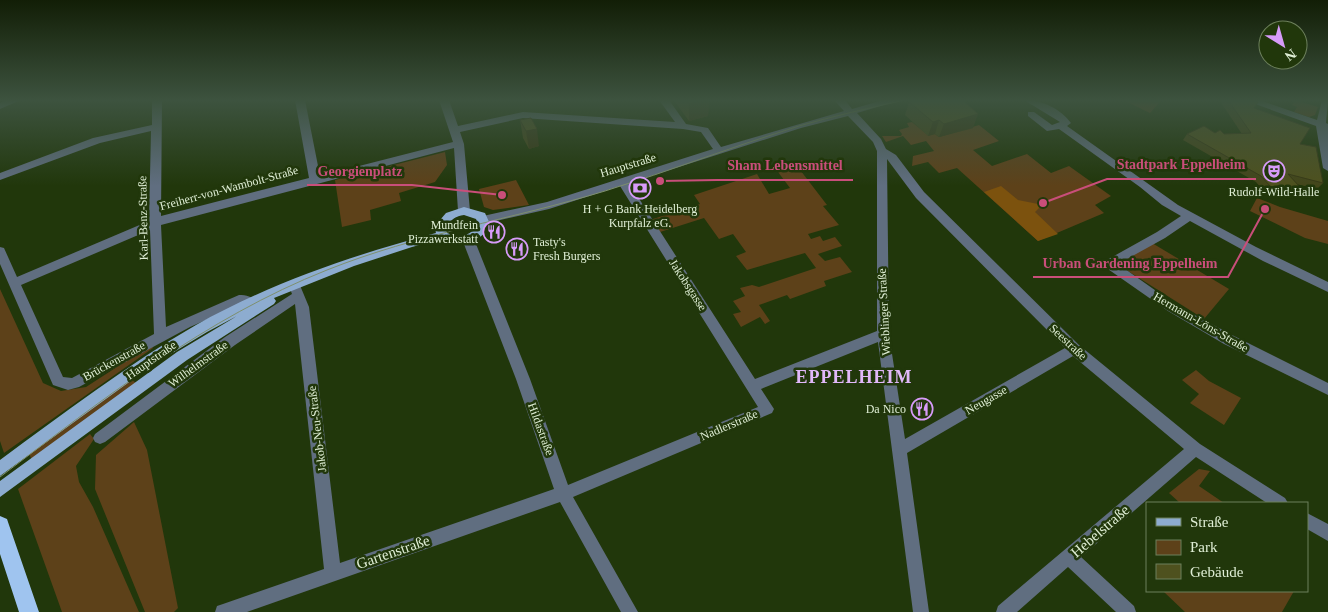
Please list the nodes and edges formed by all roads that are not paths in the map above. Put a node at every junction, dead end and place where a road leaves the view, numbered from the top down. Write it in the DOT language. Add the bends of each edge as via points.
graph roads {
  1 [pos="150,129"];
  2 [pos="157,129"];
  3 [pos="305,129"];
  4 [pos="462,129"];
  5 [pos="698,129"];
  6 [pos="793,129"];
  7 [pos="866,129"];
  8 [pos="1064,129"];
  9 [pos="1324,129"];
  10 [pos="455,130"];
  11 [pos="459,144"];
  12 [pos="719,151"];
  13 [pos="882,151"];
  14 [pos="1328,168"];
  15 [pos="0,177"];
  16 [pos="315,180"];
  17 [pos="623,183"];
  18 [pos="464,210"];
  19 [pos="1189,216"];
  20 [pos="483,220"];
  21 [pos="155,222"];
  22 [pos="442,235"];
  23 [pos="468,239"];
  24 [pos="0,251"];
  25 [pos="14,283"];
  26 [pos="1328,287"];
  27 [pos="297,290"];
  28 [pos="250,303"];
  29 [pos="883,334"];
  30 [pos="160,335"];
  31 [pos="1074,349"];
  32 [pos="753,386"];
  33 [pos="1328,389"];
  34 [pos="100,438"];
  35 [pos="1195,449"];
  36 [pos="898,450"];
  37 [pos="0,469"];
  38 [pos="0,490"];
  39 [pos="564,493"];
  40 [pos="1278,502"];
  41 [pos="1308,521"];
  42 [pos="0,525"];
  43 [pos="1328,533"];
  44 [pos="1069,557"];
  45 [pos="333,573"];
  46 [pos="29,612"];
  47 [pos="223,612"];
  48 [pos="630,612"];
  49 [pos="921,612"];
  50 [pos="1004,612"];
  51 [pos="1128,612"];
  1 -- 15 [label="street" via="97,140"];
  2 -- 21 [label="street, Karl-Benz-Straße"];
  3 -- 16 [label="street"];
  4 -- 10 [label="street"];
  5 -- 12 [label="street" via="704,130"];
  6 -- 12 [label="street, Hauptstraße"];
  7 -- 13 [label="street"];
  8 -- 19 [label="street"];
  9 -- 14 [label="street"];
  10 -- 11 [label="street"];
  11 -- 16 [label="street, Freiherr-von-Wambolt-Straße"];
  11 -- 18 [label="street"];
  12 -- 17 [label="street, Hauptstraße"];
  13 -- 29 [label="street, Wieblinger Straße"];
  13 -- 31 [label="street, Seestraße" via="892,157 933,208"];
  16 -- 21 [label="street, Freiherr-von-Wambolt-Straße"];
  17 -- 20 [label="street, Hauptstraße"];
  17 -- 32 [label="street, Jakobsgasse"];
  18 -- 20 [label="main road" via="476,213"];
  18 -- 22 [label="main road" via="444,219 440,227"];
  19 -- 26 [label="street" via="1266,259"];
  19 -- 33 [label="street, Hermann-Löns-Straße" via="1108,264 1180,313"];
  20 -- 23 [label="main road" via="481,231"];
  21 -- 25 [label="street, Freiherr-von-Wambolt-Straße"];
  21 -- 30 [label="street, Karl-Benz-Straße"];
  22 -- 23 [label="main road" via="449,240"];
  22 -- 27 [label="main road, Hauptstraße" via="356,260"];
  23 -- 39 [label="street, Hildastraße"];
  24 -- 25 [label="street"];
  25 -- 30 [label="street, Brückenstraße" via="58,381 74,383"];
  27 -- 28 [label="main road, Hauptstraße"];
  27 -- 34 [label="street, Wilhelmstraße"];
  27 -- 38 [label="main road, Hauptstraße" via="182,356"];
  27 -- 45 [label="street, Jakob-Neu-Straße" via="303,307"];
  28 -- 30 [label="street, Brückenstraße" via="239,300 227,304"];
  28 -- 37 [label="main road, Hauptstraße" via="148,362"];
  29 -- 32 [label="street"];
  29 -- 36 [label="street, Wieblinger Straße"];
  31 -- 35 [label="street, Seestraße"];
  31 -- 36 [label="street, Neugasse"];
  32 -- 39 [label="street, Nadlerstraße" via="767,409"];
  35 -- 40 [label="street, Seestraße"];
  35 -- 44 [label="street, Hebelstraße"];
  36 -- 49 [label="street, Wieblinger Straße"];
  39 -- 45 [label="street, Gartenstraße"];
  39 -- 48 [label="street, Hildastraße"];
  41 -- 43 [label="street"];
  42 -- 46 [label="highway"];
  44 -- 50 [label="street, Hebelstraße"];
  44 -- 51 [label="street"];
  45 -- 47 [label="street, Gartenstraße"];
}
